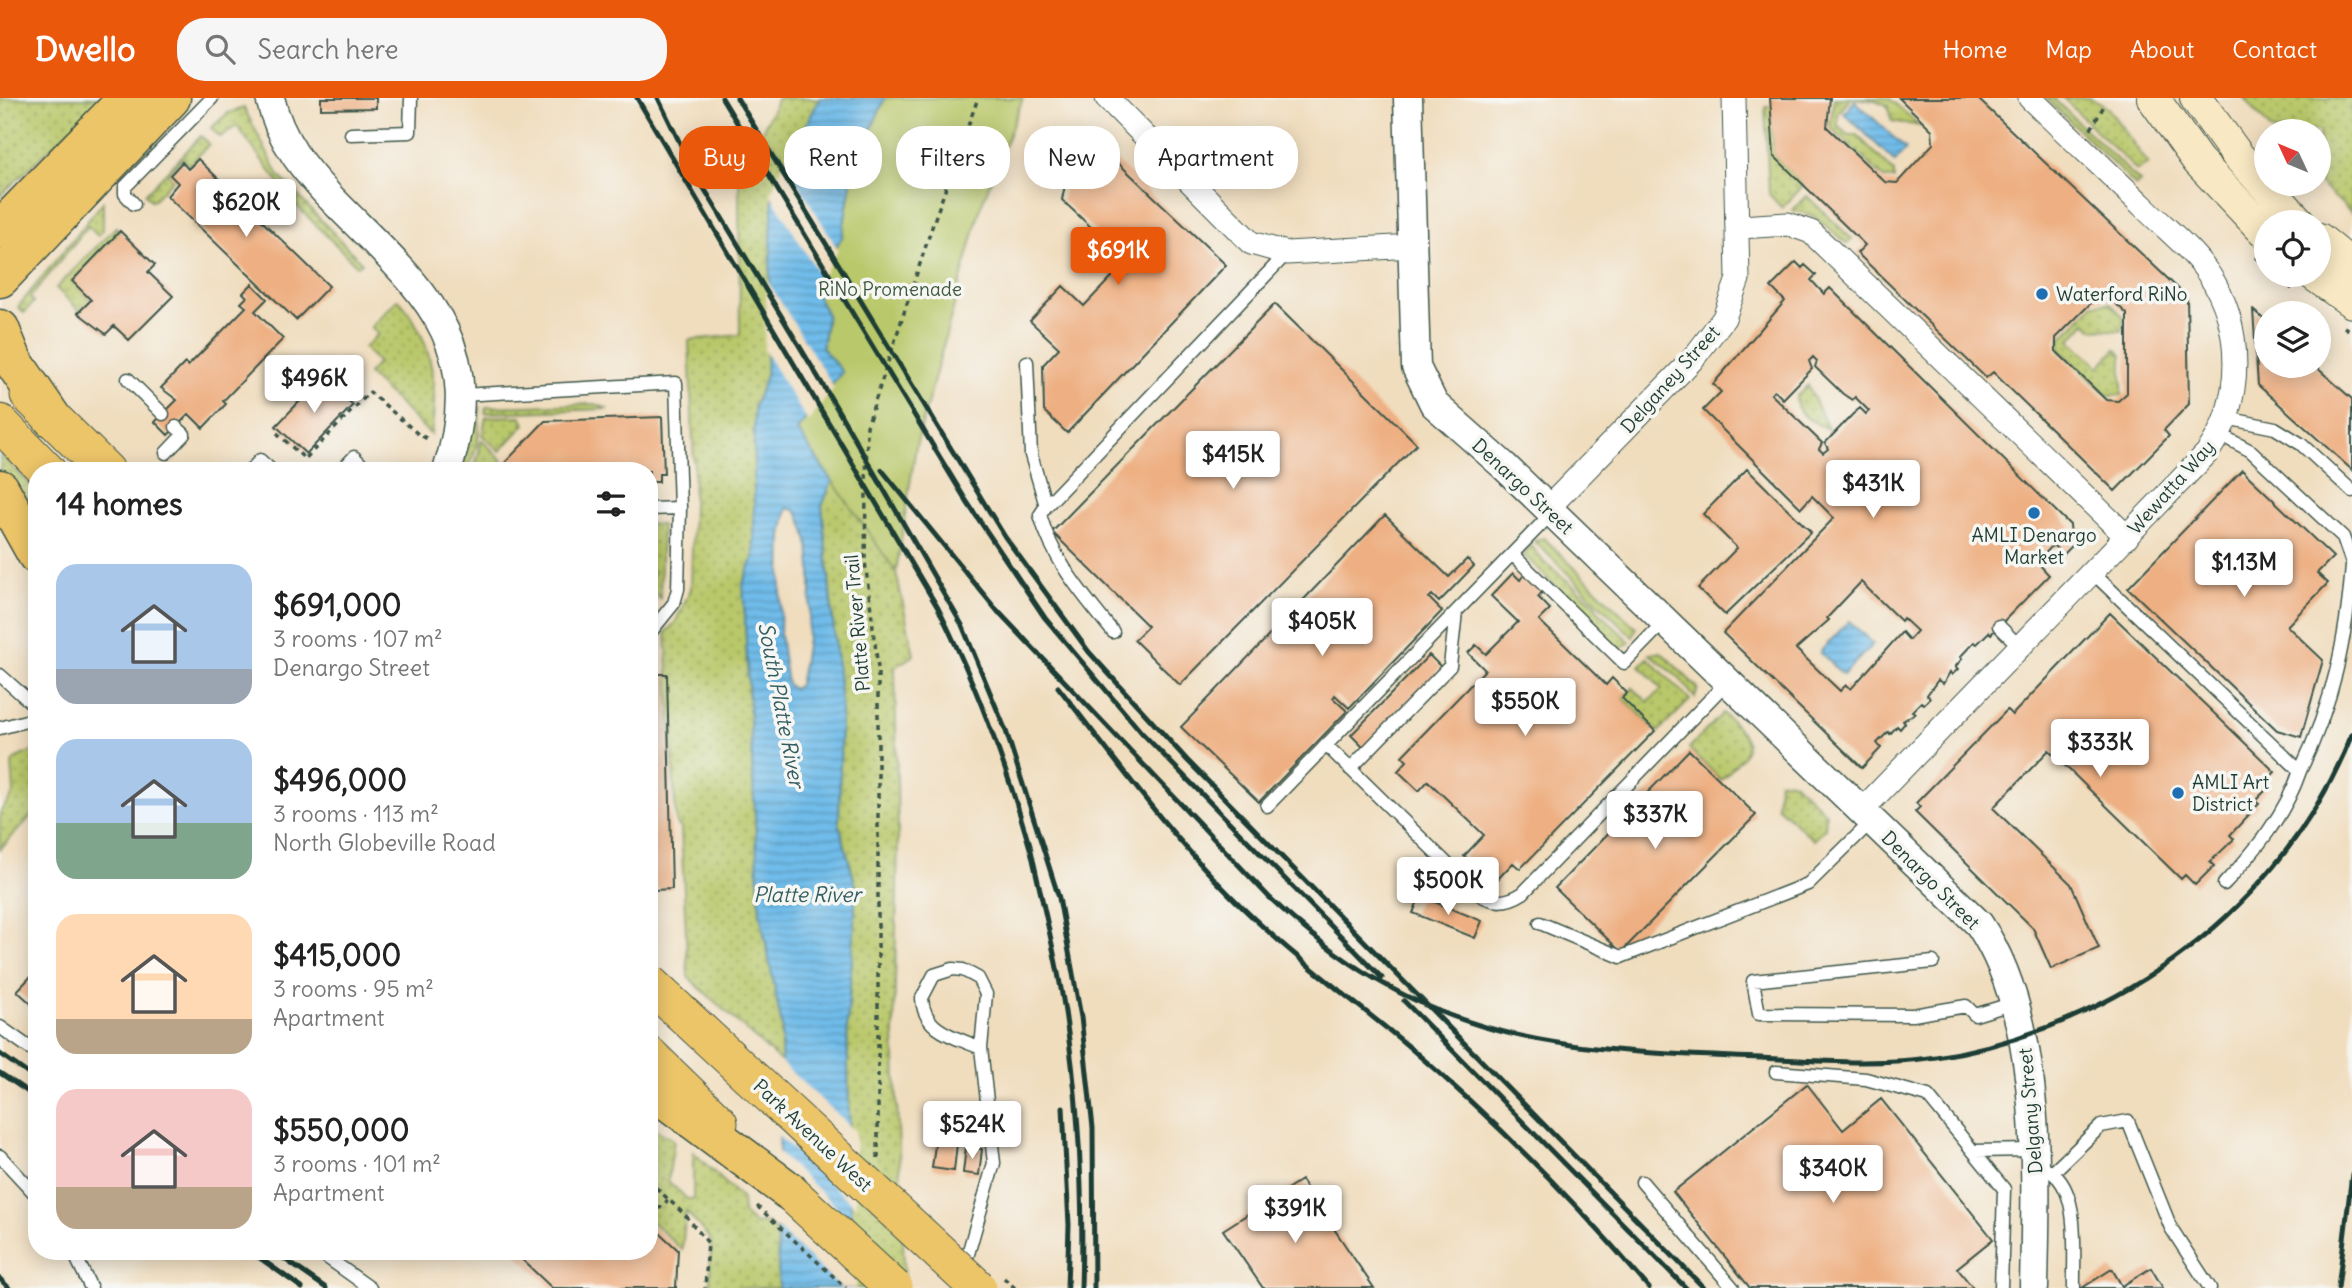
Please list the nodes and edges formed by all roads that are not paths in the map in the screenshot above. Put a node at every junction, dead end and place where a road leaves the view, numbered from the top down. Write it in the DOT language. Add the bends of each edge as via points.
graph roads {
  1 [pos="128,98"];
  2 [pos="171,98"];
  3 [pos="212,98"];
  4 [pos="270,98"];
  5 [pos="411,98"];
  6 [pos="1107,98"];
  7 [pos="1408,98"];
  8 [pos="1734,98"];
  9 [pos="2030,98"];
  10 [pos="2154,98"];
  11 [pos="2196,98"];
  12 [pos="100,126"];
  13 [pos="351,134"];
  14 [pos="134,204"];
  15 [pos="0,209"];
  16 [pos="2289,210"];
  17 [pos="2254,220"];
  18 [pos="1740,227"];
  19 [pos="0,230"];
  20 [pos="37,240"];
  21 [pos="1413,246"];
  22 [pos="2331,249"];
  23 [pos="1287,253"];
  24 [pos="2352,266"];
  25 [pos="0,278"];
  26 [pos="2331,287"];
  27 [pos="2352,302"];
  28 [pos="0,307"];
  29 [pos="0,329"];
  30 [pos="1027,362"];
  31 [pos="0,367"];
  32 [pos="128,379"];
  33 [pos="462,395"];
  34 [pos="163,414"];
  35 [pos="52,418"];
  36 [pos="0,423"];
  37 [pos="2223,426"];
  38 [pos="176,427"];
  39 [pos="166,453"];
  40 [pos="38,462"];
  41 [pos="97,462"];
  42 [pos="450,462"];
  43 [pos="0,489"];
  44 [pos="2352,491"];
  45 [pos="1045,506"];
  46 [pos="680,508"];
  47 [pos="658,509"];
  48 [pos="1550,510"];
  49 [pos="2127,537"];
  50 [pos="28,539"];
  51 [pos="1512,554"];
  52 [pos="2352,564"];
  53 [pos="2092,572"];
  54 [pos="1456,612"];
  55 [pos="1665,621"];
  56 [pos="658,623"];
  57 [pos="1999,626"];
  58 [pos="1113,632"];
  59 [pos="2020,647"];
  60 [pos="0,675"];
  61 [pos="1727,682"];
  62 [pos="28,700"];
  63 [pos="28,720"];
  64 [pos="1,727"];
  65 [pos="0,743"];
  66 [pos="1326,745"];
  67 [pos="1350,769"];
  68 [pos="2300,771"];
  69 [pos="1267,806"];
  70 [pos="1867,816"];
  71 [pos="2224,884"];
  72 [pos="1540,923"];
  73 [pos="1990,940"];
  74 [pos="1933,961"];
  75 [pos="658,991"];
  76 [pos="2015,1003"];
  77 [pos="0,1027"];
  78 [pos="28,1047"];
  79 [pos="981,1048"];
  80 [pos="658,1064"];
  81 [pos="1776,1072"];
  82 [pos="658,1093"];
  83 [pos="1974,1151"];
  84 [pos="0,1156"];
  85 [pos="2039,1170"];
  86 [pos="1642,1182"];
  87 [pos="28,1186"];
  88 [pos="789,1191"];
  89 [pos="77,1260"];
  90 [pos="331,1260"];
  91 [pos="91,1288"];
  92 [pos="370,1288"];
  93 [pos="894,1288"];
  94 [pos="958,1288"];
  95 [pos="978,1288"];
  96 [pos="1732,1288"];
  97 [pos="2001,1288"];
  98 [pos="2034,1288"];
  99 [pos="2074,1288"];
  100 [pos="2210,1288"];
  1 -- 12 [label="highway"];
  2 -- 20 [label="highway"];
  3 -- 14 [label="lane" via="125,187"];
  4 -- 33 [label="street" via="297,160 414,284 441,320"];
  5 -- 13 [label="lane" via="410,132"];
  6 -- 23 [label="street" via="1251,243"];
  7 -- 21 [label="street, Denargo Street"];
  8 -- 18 [label="street, Delganey Street"];
  9 -- 37 [label="street, Wewatta Way" via="2182,243 2207,273 2223,305 2232,339 2234,383"];
  10 -- 17 [label="main road" via="2198,161"];
  11 -- 16 [label="main road" via="2238,156"];
  12 -- 15 [label="highway"];
  12 -- 19 [label="highway"];
  18 -- 48 [label="street, Delganey Street" via="1738,279 1724,318 1709,342"];
  18 -- 49 [label="street" via="1788,224 1811,232 1956,362"];
  20 -- 25 [label="highway"];
  20 -- 28 [label="highway" via="8,284"];
  21 -- 23 [label="street"];
  21 -- 48 [label="street, Denargo Street" via="1416,367 1434,404"];
  22 -- 24 [label="main road"];
  23 -- 45 [label="lane"];
  26 -- 27 [label="main road"];
  29 -- 35 [label="highway" via="13,361"];
  30 -- 45 [label="lane" via="1031,455"];
  31 -- 35 [label="main road"];
  32 -- 34 [label="lane"];
  33 -- 42 [label="street"];
  33 -- 46 [label="lane" via="676,383"];
  35 -- 41 [label="main road"];
  36 -- 40 [label="main road"];
  37 -- 44 [label="lane" via="2275,428 2301,444"];
  37 -- 49 [label="street, Wewatta Way" via="2207,453"];
  37 -- 52 [label="lane" via="2343,537"];
  38 -- 39 [label="lane" via="184,434"];
  43 -- 50 [label="highway"];
  45 -- 58 [label="lane" via="1040,515 1046,538 1065,572"];
  46 -- 47 [label="lane"];
  46 -- 56 [label="lane" via="678,589 674,603"];
  48 -- 51 [label="lane"];
  48 -- 55 [label="street, Denargo Street"];
  49 -- 53 [label="street, Wewatta Way"];
  51 -- 54 [label="lane"];
  51 -- 55 [label="lane" via="1624,663"];
  52 -- 68 [label="lane" via="2336,681"];
  53 -- 59 [label="street, Wewatta Way"];
  53 -- 68 [label="lane"];
  54 -- 66 [label="lane"];
  54 -- 67 [label="lane" via="1450,666"];
  55 -- 61 [label="street, Denargo Street"];
  57 -- 59 [label="lane"];
  59 -- 70 [label="street, Wewatta Way"];
  60 -- 62 [label="lane"];
  61 -- 67 [label="lane" via="1523,893 1504,902 1475,891"];
  61 -- 70 [label="street, Denargo Street"];
  63 -- 64 [label="lane"];
  64 -- 65 [label="lane"];
  66 -- 67 [label="lane"];
  66 -- 69 [label="lane"];
  68 -- 71 [label="lane" via="2292,795 2269,831"];
  70 -- 72 [label="lane" via="1808,884 1621,957"];
  70 -- 73 [label="street, Denargo Street"];
  73 -- 76 [label="street, Delgany Street"];
  74 -- 76 [label="lane" via="1753,981 1759,1014 1913,1015 1966,1006 1975,1015"];
  75 -- 95 [label="main road, Park Avenue West, bridge"];
  76 -- 85 [label="street, Delgany Street" via="2024,1037"];
  77 -- 78 [label="lane"];
  79 -- 79 [label="lane" via="987,1002 983,985 962,970 934,975 924,990 925,1015 940,1031"];
  79 -- 94 [label="lane" via="994,1163"];
  80 -- 88 [label="main road"];
  81 -- 83 [label="lane" via="1866,1079 1928,1096"];
  82 -- 88 [label="highway"];
  83 -- 85 [label="lane"];
  83 -- 97 [label="lane" via="2004,1189"];
  84 -- 87 [label="lane"];
  85 -- 98 [label="street, Delgany Street"];
  85 -- 99 [label="lane" via="2063,1181 2071,1200"];
  85 -- 100 [label="lane" via="2101,1126 2128,1121 2171,1228"];
  86 -- 96 [label="lane"];
  88 -- 93 [label="main road, bridge"];
  89 -- 91 [label="lane"];
  90 -- 92 [label="lane"];
}
